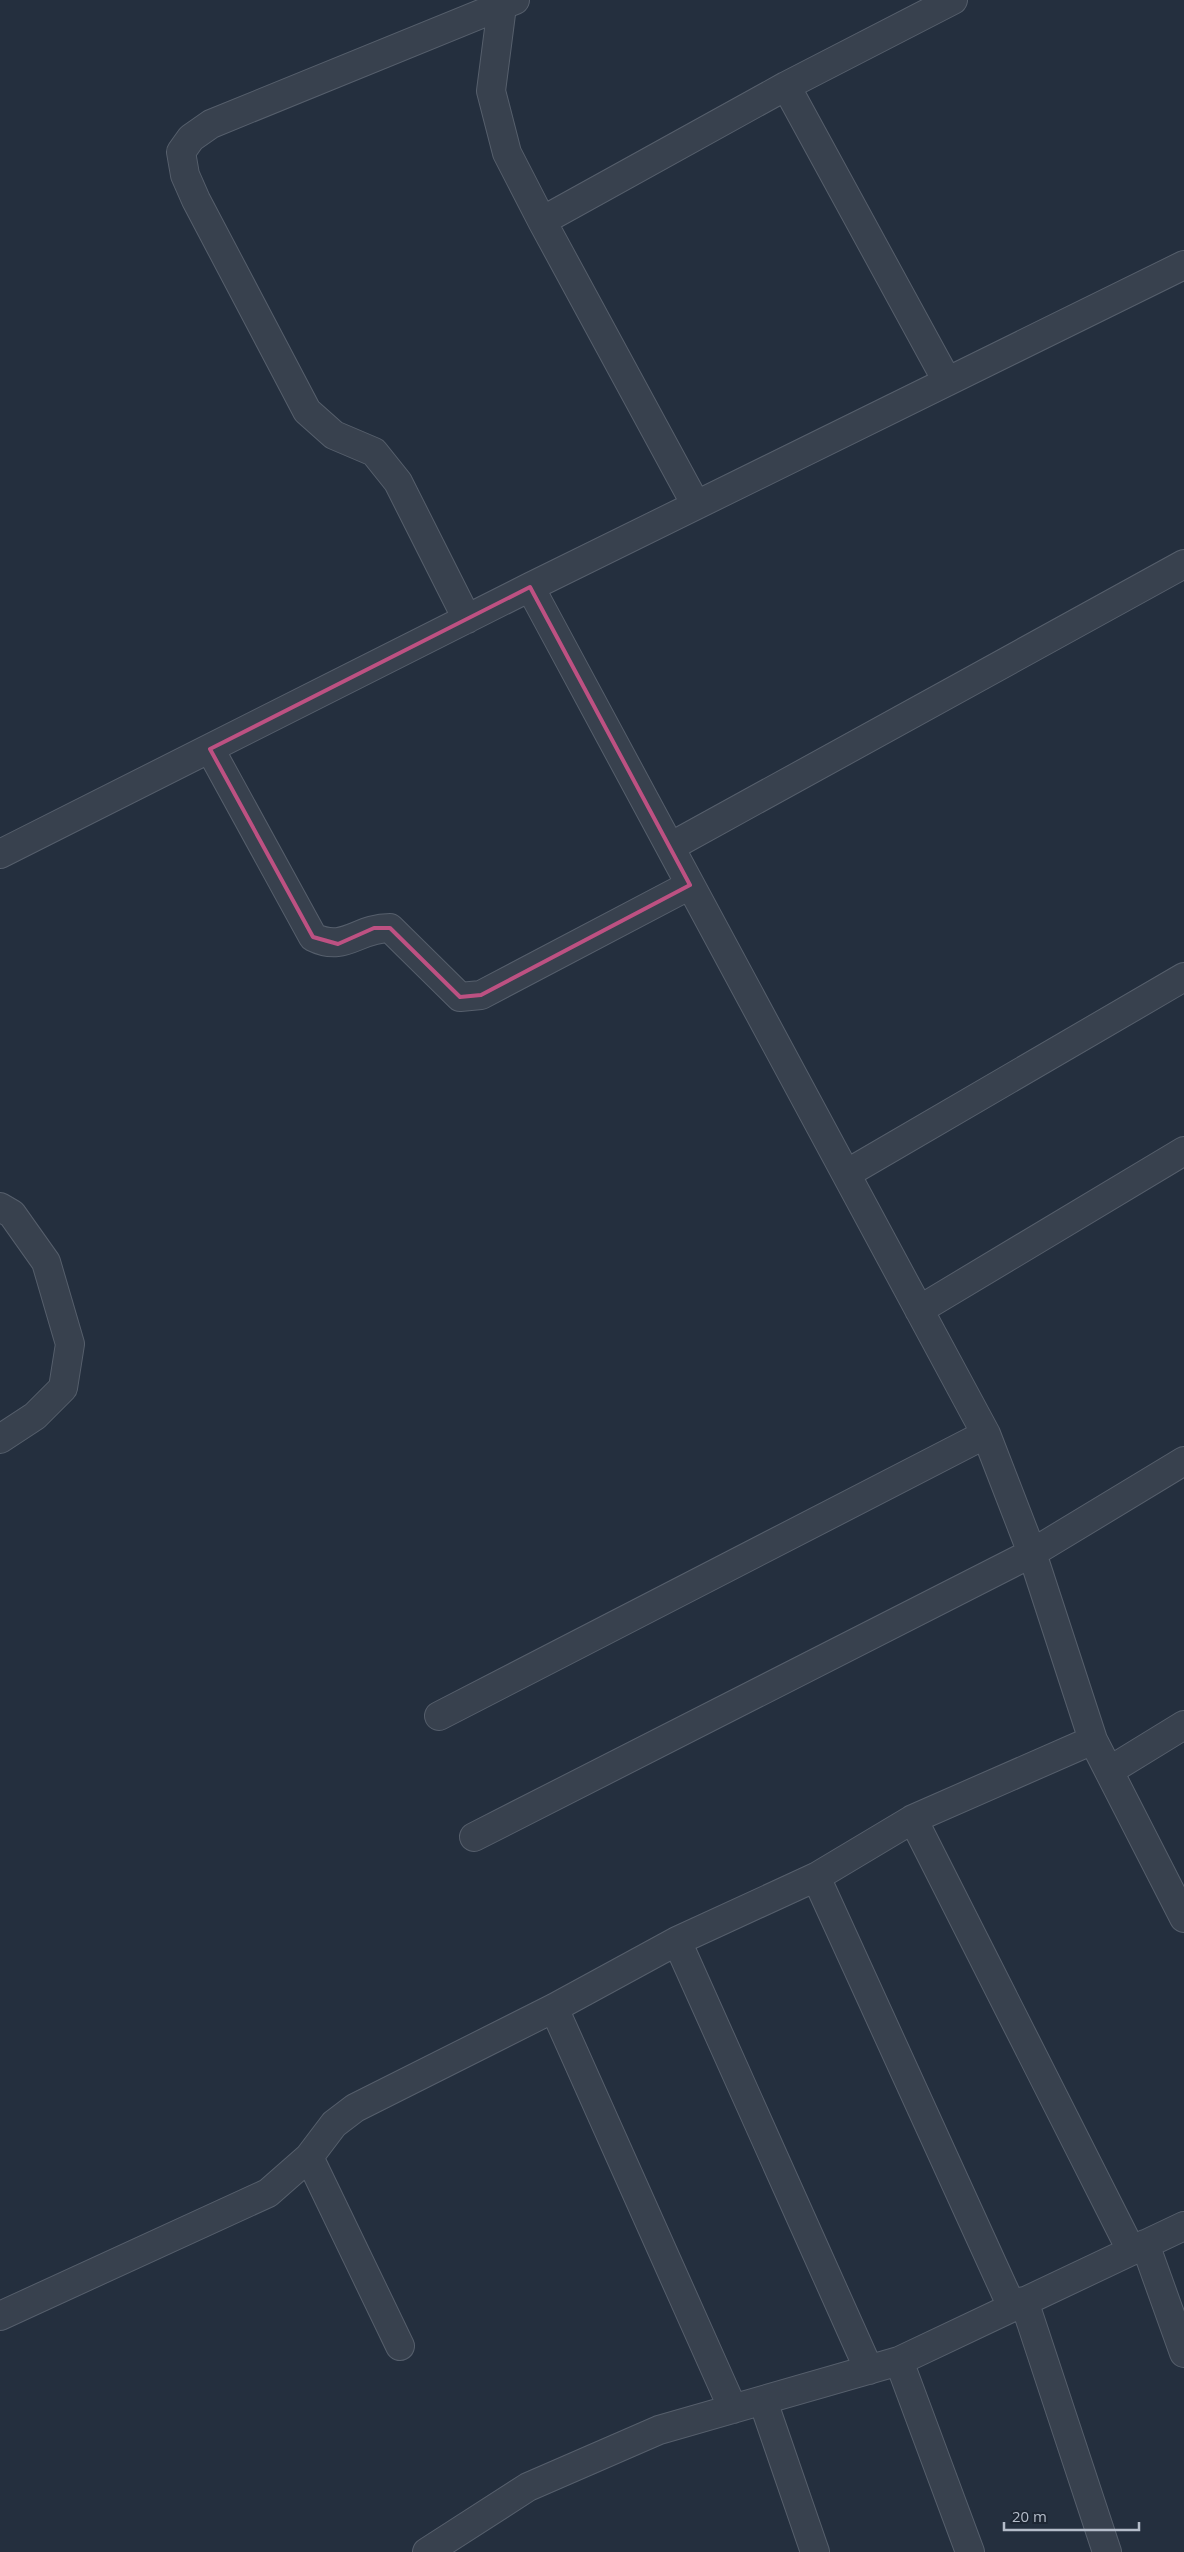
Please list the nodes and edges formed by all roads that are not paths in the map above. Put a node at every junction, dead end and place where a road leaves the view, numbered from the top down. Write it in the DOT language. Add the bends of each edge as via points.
graph roads {
  1 [pos="953,0"];
  2 [pos="509,3"];
  3 [pos="786,86"];
  4 [pos="542,221"];
  5 [pos="1184,265"];
  6 [pos="947,381"];
  7 [pos="696,505"];
  8 [pos="1184,564"];
  9 [pos="530,587"];
  10 [pos="467,619"];
  11 [pos="210,749"];
  12 [pos="670,847"];
  13 [pos="0,854"];
  14 [pos="690,885"];
  15 [pos="1184,977"];
  16 [pos="1184,1151"];
  17 [pos="846,1174"];
  18 [pos="0,1207"];
  19 [pos="919,1310"];
  20 [pos="986,1434"];
  21 [pos="0,1439"];
  22 [pos="1184,1461"];
  23 [pos="1032,1553"];
  24 [pos="439,1716"];
  25 [pos="1184,1725"];
  26 [pos="1093,1740"];
  27 [pos="1109,1771"];
  28 [pos="913,1819"];
  29 [pos="474,1837"];
  30 [pos="816,1877"];
  31 [pos="1184,1918"];
  32 [pos="677,1941"];
  33 [pos="554,2008"];
  34 [pos="309,2157"];
  35 [pos="1184,2226"];
  36 [pos="1138,2247"];
  37 [pos="1018,2304"];
  38 [pos="0,2316"];
  39 [pos="400,2346"];
  40 [pos="1184,2353"];
  41 [pos="899,2361"];
  42 [pos="869,2370"];
  43 [pos="763,2400"];
  44 [pos="733,2409"];
  45 [pos="427,2552"];
  46 [pos="815,2552"];
  47 [pos="970,2552"];
  48 [pos="1107,2552"];
  1 -- 3 [label="street"];
  2 -- 4 [label="street" via="491,91 507,153"];
  2 -- 10 [label="street" via="211,124 191,138 181,152 185,175 196,200 307,411 334,436 374,452 398,482"];
  3 -- 4 [label="street"];
  3 -- 6 [label="street"];
  4 -- 7 [label="street"];
  5 -- 6 [label="street"];
  6 -- 7 [label="street"];
  7 -- 9 [label="street"];
  8 -- 12 [label="street"];
  9 -- 10 [label="street"];
  9 -- 12 [label="street"];
  10 -- 11 [label="street"];
  11 -- 13 [label="street"];
  11 -- 14 [label="street" via="313,937 326,944 338,944 374,928 390,928 460,997 481,995"];
  12 -- 14 [label="street"];
  14 -- 17 [label="street"];
  15 -- 17 [label="street"];
  16 -- 19 [label="street"];
  17 -- 19 [label="street"];
  18 -- 21 [label="street" via="12,1214 46,1262 70,1344 63,1388 35,1416"];
  19 -- 20 [label="street"];
  20 -- 23 [label="street"];
  20 -- 24 [label="street"];
  22 -- 23 [label="street"];
  23 -- 26 [label="street"];
  23 -- 29 [label="street"];
  25 -- 27 [label="street"];
  26 -- 27 [label="street"];
  26 -- 28 [label="street"];
  27 -- 31 [label="street"];
  28 -- 30 [label="street"];
  28 -- 36 [label="street"];
  30 -- 32 [label="street"];
  30 -- 37 [label="street"];
  32 -- 33 [label="street"];
  32 -- 42 [label="street"];
  33 -- 34 [label="street" via="355,2108 334,2124"];
  33 -- 44 [label="street"];
  34 -- 38 [label="street" via="268,2193"];
  34 -- 39 [label="street"];
  35 -- 36 [label="street"];
  36 -- 37 [label="street"];
  36 -- 40 [label="street"];
  37 -- 41 [label="street"];
  37 -- 48 [label="street"];
  41 -- 42 [label="street"];
  41 -- 47 [label="street"];
  42 -- 43 [label="street"];
  43 -- 44 [label="street"];
  43 -- 46 [label="street"];
  44 -- 45 [label="street" via="659,2430 528,2487"];
}
